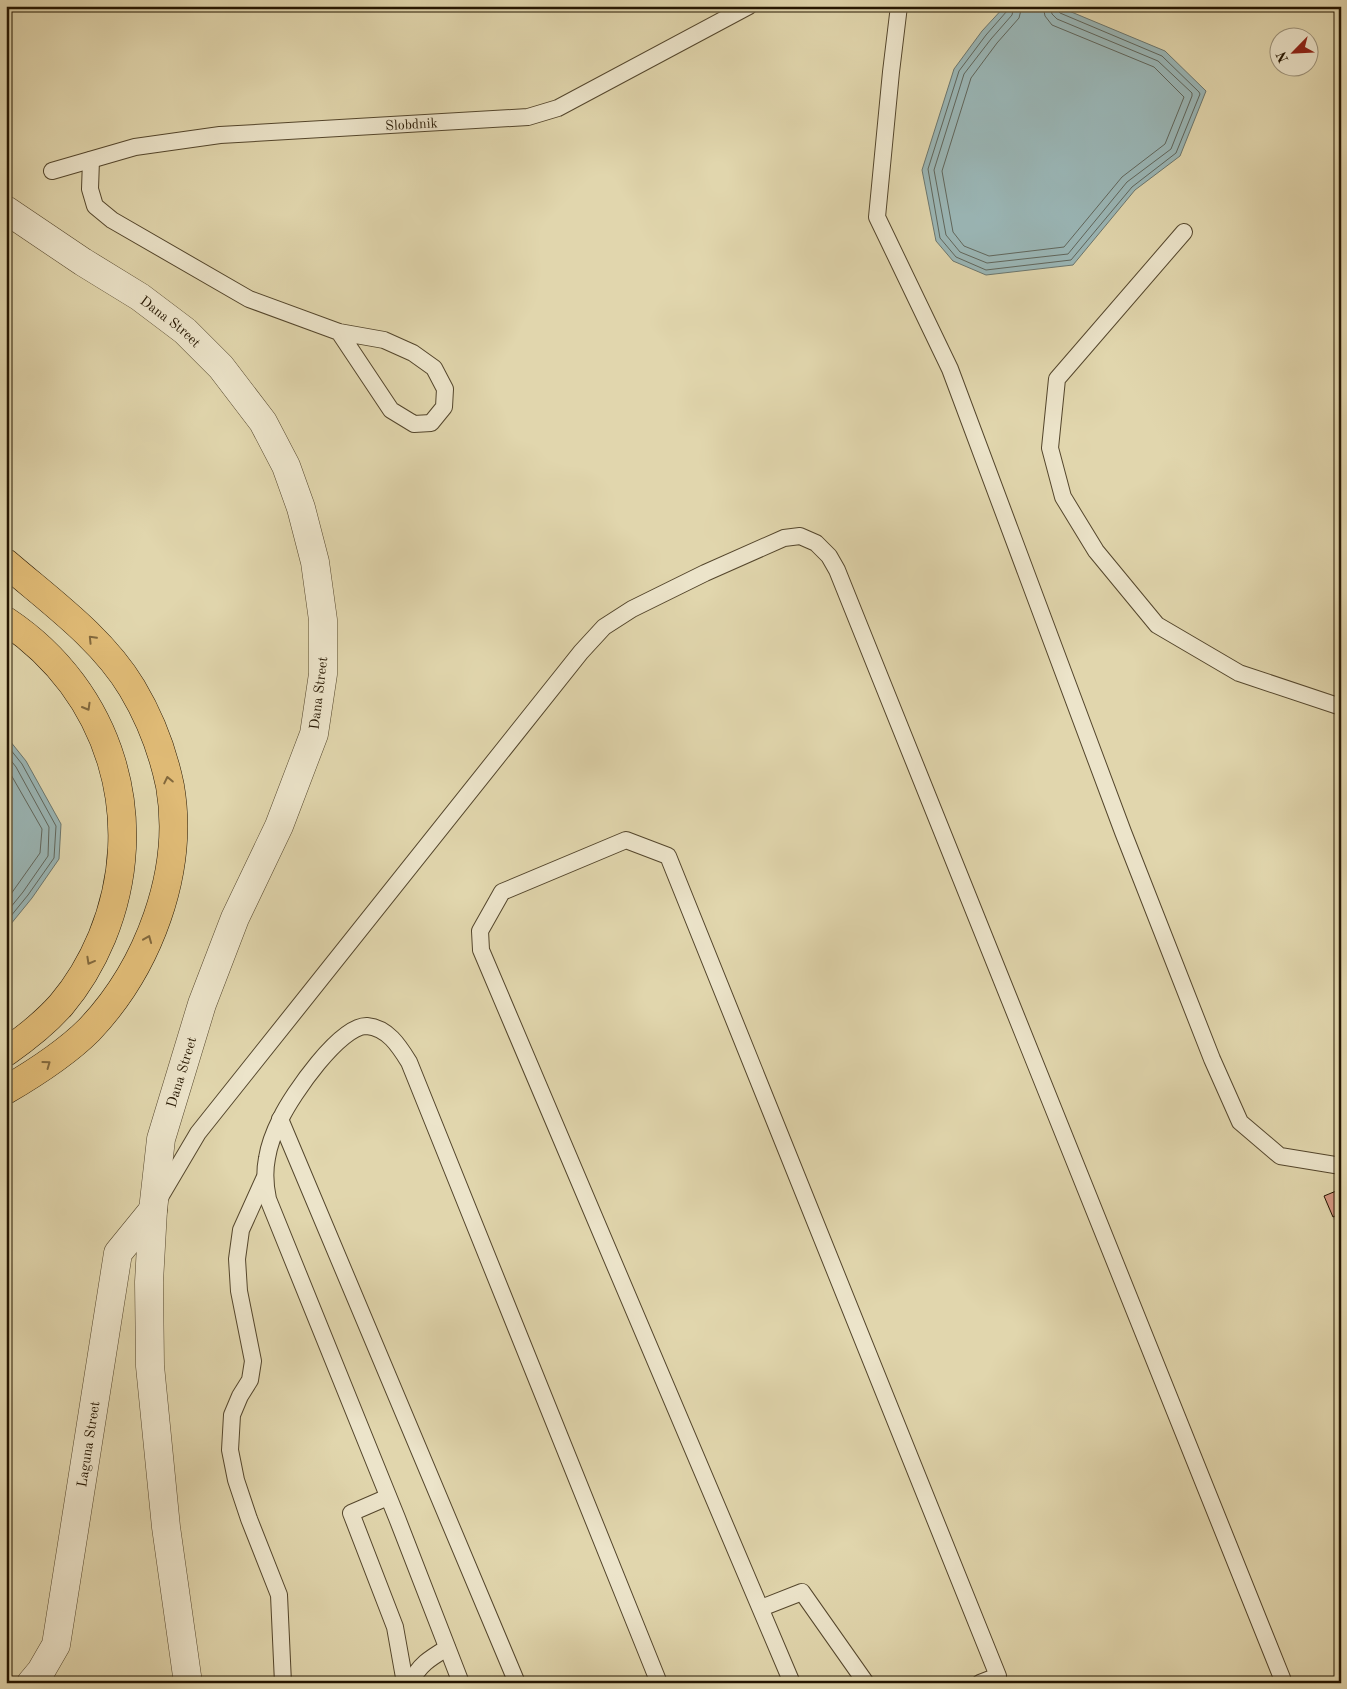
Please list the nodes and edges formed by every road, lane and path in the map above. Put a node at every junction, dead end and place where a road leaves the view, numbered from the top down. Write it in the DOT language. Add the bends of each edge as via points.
graph roads {
  1 [pos="749,6"];
  2 [pos="899,6"];
  3 [pos="91,160"];
  4 [pos="52,171"];
  5 [pos="6,210"];
  6 [pos="1184,232"];
  7 [pos="338,332"];
  8 [pos="6,563"];
  9 [pos="6,622"];
  10 [pos="1341,707"];
  11 [pos="6,1052"];
  12 [pos="6,1090"];
  13 [pos="280,1119"];
  14 [pos="1341,1166"];
  15 [pos="264,1178"];
  16 [pos="153,1210"];
  17 [pos="388,1497"];
  18 [pos="761,1608"];
  19 [pos="447,1648"];
  20 [pos="31,1683"];
  21 [pos="188,1683"];
  22 [pos="283,1683"];
  23 [pos="404,1683"];
  24 [pos="411,1683"];
  25 [pos="461,1683"];
  26 [pos="517,1683"];
  27 [pos="659,1683"];
  28 [pos="792,1683"];
  29 [pos="866,1683"];
  30 [pos="980,1683"];
  31 [pos="1284,1683"];
  1 -- 3 [label="lane, Slobdnik" via="558,108 528,117 220,136 135,147"];
  2 -- 14 [label="lane" via="877,217 950,369 1134,859 1240,1122 1280,1156"];
  3 -- 4 [label="lane, Slobdnik"];
  3 -- 7 [label="lane" via="90,189 95,206 112,220 249,299"];
  5 -- 16 [label="street, Dana Street" via="140,297 185,331 221,367 263,422 286,466 302,508 315,562 323,620 323,674 314,734 279,826 235,918 202,1004 161,1139"];
  6 -- 10 [label="lane" via="1057,379 1050,448 1063,497 1096,551 1157,625 1239,673"];
  7 -- 7 [label="lane" via="384,340 413,352 434,368 445,389 444,407 432,423 414,424 391,410"];
  12 -- 8 [label="highway, one-way" via="45,1066 88,1031 133,971 163,898 169,871 173,815 165,764 156,737 131,687 93,640"];
  9 -- 11 [label="highway, one-way" via="42,649 79,693 111,759 122,822 118,886 97,949 61,1004"];
  13 -- 15 [label="lane" via="267,1156"];
  13 -- 26 [label="lane"];
  13 -- 27 [label="lane" via="301,1085 348,1033 366,1026 384,1031 397,1043 422,1094"];
  15 -- 17 [label="lane" via="268,1199"];
  15 -- 22 [label="lane" via="241,1230 237,1259 254,1362 250,1380 232,1415 230,1450 248,1519 279,1595"];
  16 -- 20 [label="street, Laguna Street" via="118,1253 56,1644"];
  16 -- 21 [label="street, Dana Street" via="149,1282 150,1366 166,1527"];
  16 -- 31 [label="lane" via="198,1133 580,652 604,627 632,609 784,538 800,536 816,543 837,570"];
  17 -- 19 [label="lane"];
  17 -- 23 [label="lane" via="351,1513 395,1627"];
  18 -- 28 [label="lane"];
  18 -- 29 [label="lane" via="802,1592"];
  18 -- 30 [label="lane" via="480,950 480,931 502,892 626,840 668,856 998,1676"];
  19 -- 24 [label="lane" via="427,1660"];
  19 -- 25 [label="lane"];
}
